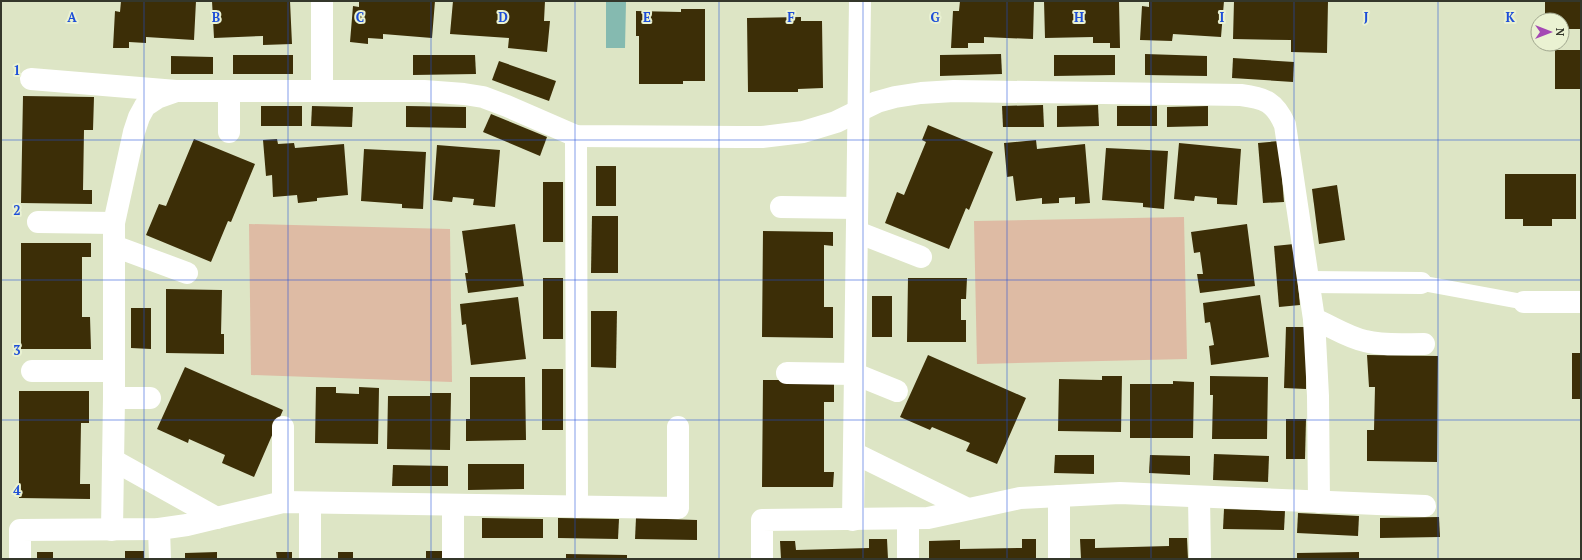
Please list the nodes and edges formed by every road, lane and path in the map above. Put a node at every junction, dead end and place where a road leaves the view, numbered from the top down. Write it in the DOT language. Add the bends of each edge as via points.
graph roads {
  1 [pos="322,1"];
  2 [pos="860,1"];
  3 [pos="31,79"];
  4 [pos="176,91"];
  5 [pos="229,91"];
  6 [pos="322,91"];
  7 [pos="859,111"];
  8 [pos="229,132"];
  9 [pos="576,136"];
  10 [pos="781,207"];
  11 [pos="857,208"];
  12 [pos="38,222"];
  13 [pos="114,223"];
  14 [pos="857,232"];
  15 [pos="114,246"];
  16 [pos="921,257"];
  17 [pos="187,273"];
  18 [pos="1309,282"];
  19 [pos="1421,283"];
  20 [pos="1524,302"];
  21 [pos="1581,302"];
  22 [pos="1314,319"];
  23 [pos="1424,344"];
  24 [pos="32,371"];
  25 [pos="114,371"];
  26 [pos="787,373"];
  27 [pos="855,374"];
  28 [pos="897,391"];
  29 [pos="114,398"];
  30 [pos="150,398"];
  31 [pos="283,428"];
  32 [pos="678,428"];
  33 [pos="854,453"];
  34 [pos="113,460"];
  35 [pos="1059,496"];
  36 [pos="1199,497"];
  37 [pos="283,502"];
  38 [pos="1319,502"];
  39 [pos="310,503"];
  40 [pos="453,505"];
  41 [pos="1425,506"];
  42 [pos="577,507"];
  43 [pos="968,510"];
  44 [pos="217,518"];
  45 [pos="908,519"];
  46 [pos="853,520"];
  47 [pos="160,529"];
  48 [pos="112,530"];
  49 [pos="20,559"];
  50 [pos="160,559"];
  51 [pos="310,559"];
  52 [pos="453,559"];
  53 [pos="762,559"];
  54 [pos="908,559"];
  55 [pos="1059,559"];
  56 [pos="1200,559"];
  1 -- 6 [label="street"];
  2 -- 7 [label="street"];
  3 -- 4 [label="street"];
  4 -- 5 [label="street"];
  4 -- 13 [label="street" via="145,106 139,117"];
  5 -- 6 [label="street"];
  5 -- 8 [label="street"];
  6 -- 9 [label="street" via="424,91 482,97"];
  7 -- 9 [label="street" via="824,126 782,136"];
  7 -- 11 [label="street"];
  7 -- 18 [label="street" via="895,97 954,91 1241,95 1265,99 1275,107 1285,125"];
  9 -- 42 [label="street"];
  10 -- 11 [label="street"];
  11 -- 14 [label="street"];
  12 -- 13 [label="street"];
  13 -- 15 [label="street"];
  14 -- 16 [label="street"];
  14 -- 27 [label="street"];
  15 -- 17 [label="street"];
  15 -- 25 [label="street"];
  18 -- 19 [label="street"];
  18 -- 22 [label="street"];
  19 -- 20 [label="lane"];
  20 -- 21 [label="street"];
  22 -- 23 [label="street" via="1365,341 1380,344"];
  22 -- 38 [label="street" via="1318,388"];
  24 -- 25 [label="street"];
  25 -- 29 [label="street"];
  26 -- 27 [label="street"];
  27 -- 28 [label="street"];
  27 -- 33 [label="street"];
  29 -- 30 [label="street"];
  29 -- 34 [label="street"];
  31 -- 37 [label="street"];
  32 -- 42 [label="street" via="678,508"];
  33 -- 43 [label="street"];
  33 -- 46 [label="street"];
  34 -- 44 [label="street"];
  34 -- 48 [label="street"];
  35 -- 36 [label="street" via="1120,493"];
  35 -- 43 [label="street" via="1020,498"];
  35 -- 55 [label="street"];
  36 -- 38 [label="street"];
  36 -- 56 [label="street"];
  37 -- 39 [label="street"];
  37 -- 44 [label="street"];
  38 -- 41 [label="street"];
  39 -- 40 [label="street"];
  39 -- 51 [label="street"];
  40 -- 42 [label="street"];
  40 -- 52 [label="street"];
  43 -- 45 [label="street"];
  44 -- 47 [label="street"];
  45 -- 46 [label="street"];
  45 -- 54 [label="street"];
  46 -- 53 [label="street" via="762,520"];
  47 -- 48 [label="street"];
  47 -- 50 [label="street"];
  48 -- 49 [label="street" via="20,530"];
}
